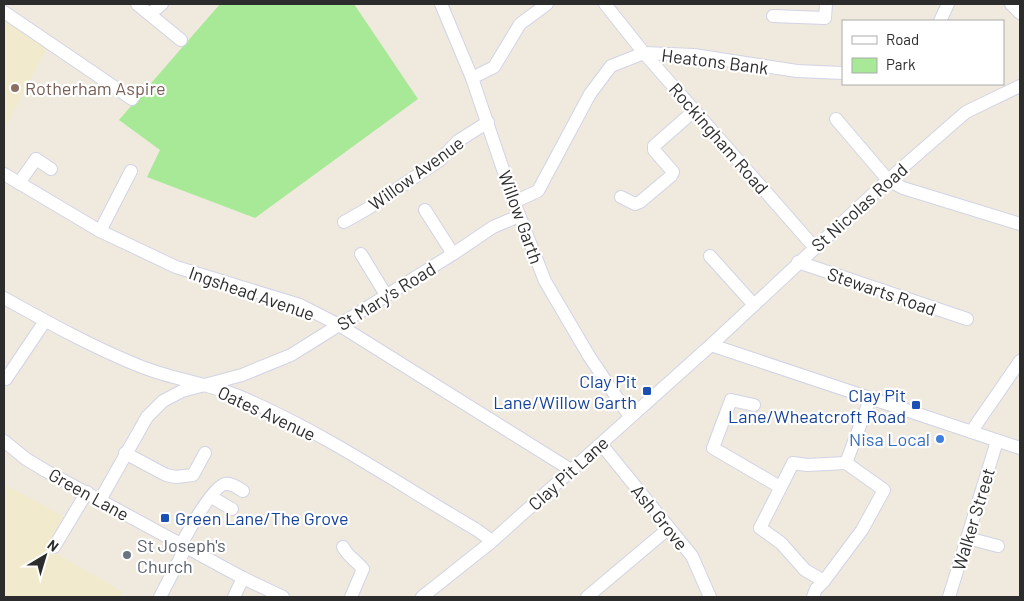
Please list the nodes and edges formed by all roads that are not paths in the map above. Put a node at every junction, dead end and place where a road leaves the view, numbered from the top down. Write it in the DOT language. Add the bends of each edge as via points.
graph roads {
  1 [pos="137,4"];
  2 [pos="162,4"];
  3 [pos="440,4"];
  4 [pos="547,4"];
  5 [pos="605,4"];
  6 [pos="826,4"];
  7 [pos="948,4"];
  8 [pos="1011,4"];
  9 [pos="4,12"];
  10 [pos="150,14"];
  11 [pos="1020,14"];
  12 [pos="773,16"];
  13 [pos="940,20"];
  14 [pos="181,40"];
  15 [pos="644,53"];
  16 [pos="842,73"];
  17 [pos="472,78"];
  18 [pos="1020,86"];
  19 [pos="132,99"];
  20 [pos="694,110"];
  21 [pos="836,119"];
  22 [pos="488,122"];
  23 [pos="51,169"];
  24 [pos="131,171"];
  25 [pos="4,174"];
  26 [pos="888,180"];
  27 [pos="20,183"];
  28 [pos="621,197"];
  29 [pos="514,202"];
  30 [pos="425,210"];
  31 [pos="519,216"];
  32 [pos="344,222"];
  33 [pos="1020,224"];
  34 [pos="100,231"];
  35 [pos="815,248"];
  36 [pos="361,254"];
  37 [pos="453,254"];
  38 [pos="710,256"];
  39 [pos="798,262"];
  40 [pos="386,295"];
  41 [pos="4,298"];
  42 [pos="754,305"];
  43 [pos="967,319"];
  44 [pos="45,322"];
  45 [pos="339,325"];
  46 [pos="710,345"];
  47 [pos="1020,361"];
  48 [pos="6,379"];
  49 [pos="200,385"];
  50 [pos="870,398"];
  51 [pos="754,404"];
  52 [pos="630,417"];
  53 [pos="971,432"];
  54 [pos="4,441"];
  55 [pos="997,441"];
  56 [pos="601,444"];
  57 [pos="1020,448"];
  58 [pos="125,453"];
  59 [pos="205,453"];
  60 [pos="846,463"];
  61 [pos="571,470"];
  62 [pos="780,487"];
  63 [pos="244,491"];
  64 [pos="87,492"];
  65 [pos="211,497"];
  66 [pos="100,500"];
  67 [pos="232,509"];
  68 [pos="669,528"];
  69 [pos="967,538"];
  70 [pos="492,541"];
  71 [pos="184,546"];
  72 [pos="998,546"];
  73 [pos="343,547"];
  74 [pos="54,548"];
  75 [pos="243,578"];
  76 [pos="824,581"];
  77 [pos="591,596"];
  78 [pos="160,597"];
  79 [pos="234,597"];
  80 [pos="283,597"];
  81 [pos="351,597"];
  82 [pos="422,597"];
  83 [pos="710,597"];
  84 [pos="813,597"];
  85 [pos="949,597"];
  1 -- 10 [label="street"];
  2 -- 10 [label="street"];
  3 -- 17 [label="street, Willow Garth"];
  4 -- 17 [label="street" via="520,24 494,67"];
  5 -- 15 [label="street, Rockingham Road"];
  6 -- 12 [label="street" via="825,18"];
  7 -- 13 [label="street"];
  8 -- 11 [label="street"];
  9 -- 19 [label="street"];
  10 -- 14 [label="street"];
  15 -- 16 [label="street, Heatons Bank" via="694,55 797,71"];
  15 -- 20 [label="street, Rockingham Road"];
  15 -- 29 [label="street, Heatons Bank" via="611,66 590,94 538,191"];
  17 -- 22 [label="street, Willow Garth"];
  18 -- 26 [label="street, St Nicolas Road" via="966,112"];
  20 -- 28 [label="street" via="654,146 672,172 671,176 640,202 635,204"];
  20 -- 35 [label="street, Rockingham Road"];
  21 -- 26 [label="street"];
  22 -- 29 [label="street, Willow Garth"];
  22 -- 32 [label="street, Willow Avenue" via="458,141 440,160"];
  23 -- 27 [label="street" via="36,159"];
  24 -- 34 [label="street"];
  25 -- 27 [label="street, Ingshead Avenue"];
  26 -- 33 [label="street" via="903,188"];
  26 -- 35 [label="street, St Nicolas Road"];
  27 -- 34 [label="street, Ingshead Avenue"];
  29 -- 31 [label="street, Willow Garth"];
  30 -- 37 [label="street"];
  31 -- 37 [label="street, St Mary's Road" via="493,227"];
  31 -- 52 [label="street, Willow Garth" via="545,282"];
  34 -- 45 [label="street, Ingshead Avenue" via="176,267 300,305"];
  35 -- 39 [label="street, St Nicolas Road"];
  36 -- 40 [label="street"];
  37 -- 40 [label="street, St Mary's Road"];
  38 -- 42 [label="street"];
  39 -- 42 [label="street, St Nicolas Road"];
  39 -- 43 [label="street, Stewarts Road"];
  40 -- 45 [label="street, St Mary's Road"];
  41 -- 44 [label="street, Oates Avenue"];
  42 -- 46 [label="street, St Nicolas Road"];
  44 -- 48 [label="street"];
  44 -- 49 [label="street, Oates Avenue" via="144,368"];
  45 -- 49 [label="street, St Mary's Road" via="291,355 242,375"];
  45 -- 61 [label="street, Ingshead Avenue"];
  46 -- 50 [label="street"];
  46 -- 52 [label="street, Clay Pit Lane"];
  47 -- 53 [label="street"];
  49 -- 58 [label="street, St Mary's Road" via="170,396 156,407"];
  49 -- 70 [label="street, Oates Avenue" via="242,397 285,418 365,462"];
  50 -- 53 [label="street"];
  50 -- 60 [label="street"];
  51 -- 62 [label="street" via="731,400 713,448"];
  52 -- 56 [label="street, Clay Pit Lane"];
  53 -- 55 [label="street"];
  54 -- 64 [label="street, Green Lane" via="46,471"];
  55 -- 57 [label="street"];
  55 -- 69 [label="street, Walker Street"];
  56 -- 61 [label="street, Clay Pit Lane"];
  56 -- 68 [label="street, Ash Grove"];
  58 -- 59 [label="street" via="176,477 193,475"];
  58 -- 66 [label="street, St Mary's Road"];
  60 -- 62 [label="street" via="793,463"];
  60 -- 76 [label="street" via="884,490 862,530"];
  61 -- 70 [label="street, Clay Pit Lane"];
  62 -- 76 [label="street" via="760,528 781,544 805,570"];
  63 -- 65 [label="street" via="226,484"];
  64 -- 66 [label="street, Green Lane"];
  64 -- 74 [label="street"];
  65 -- 67 [label="street"];
  65 -- 71 [label="street"];
  66 -- 71 [label="street, Green Lane"];
  68 -- 77 [label="street"];
  68 -- 83 [label="street, Ash Grove" via="692,556"];
  69 -- 72 [label="street"];
  69 -- 85 [label="street, Walker Street"];
  70 -- 82 [label="street, Clay Pit Lane"];
  71 -- 75 [label="street, Green Lane"];
  71 -- 78 [label="street"];
  73 -- 81 [label="street" via="362,569"];
  75 -- 79 [label="street"];
  75 -- 80 [label="street, Green Lane"];
  76 -- 84 [label="street"];
}
